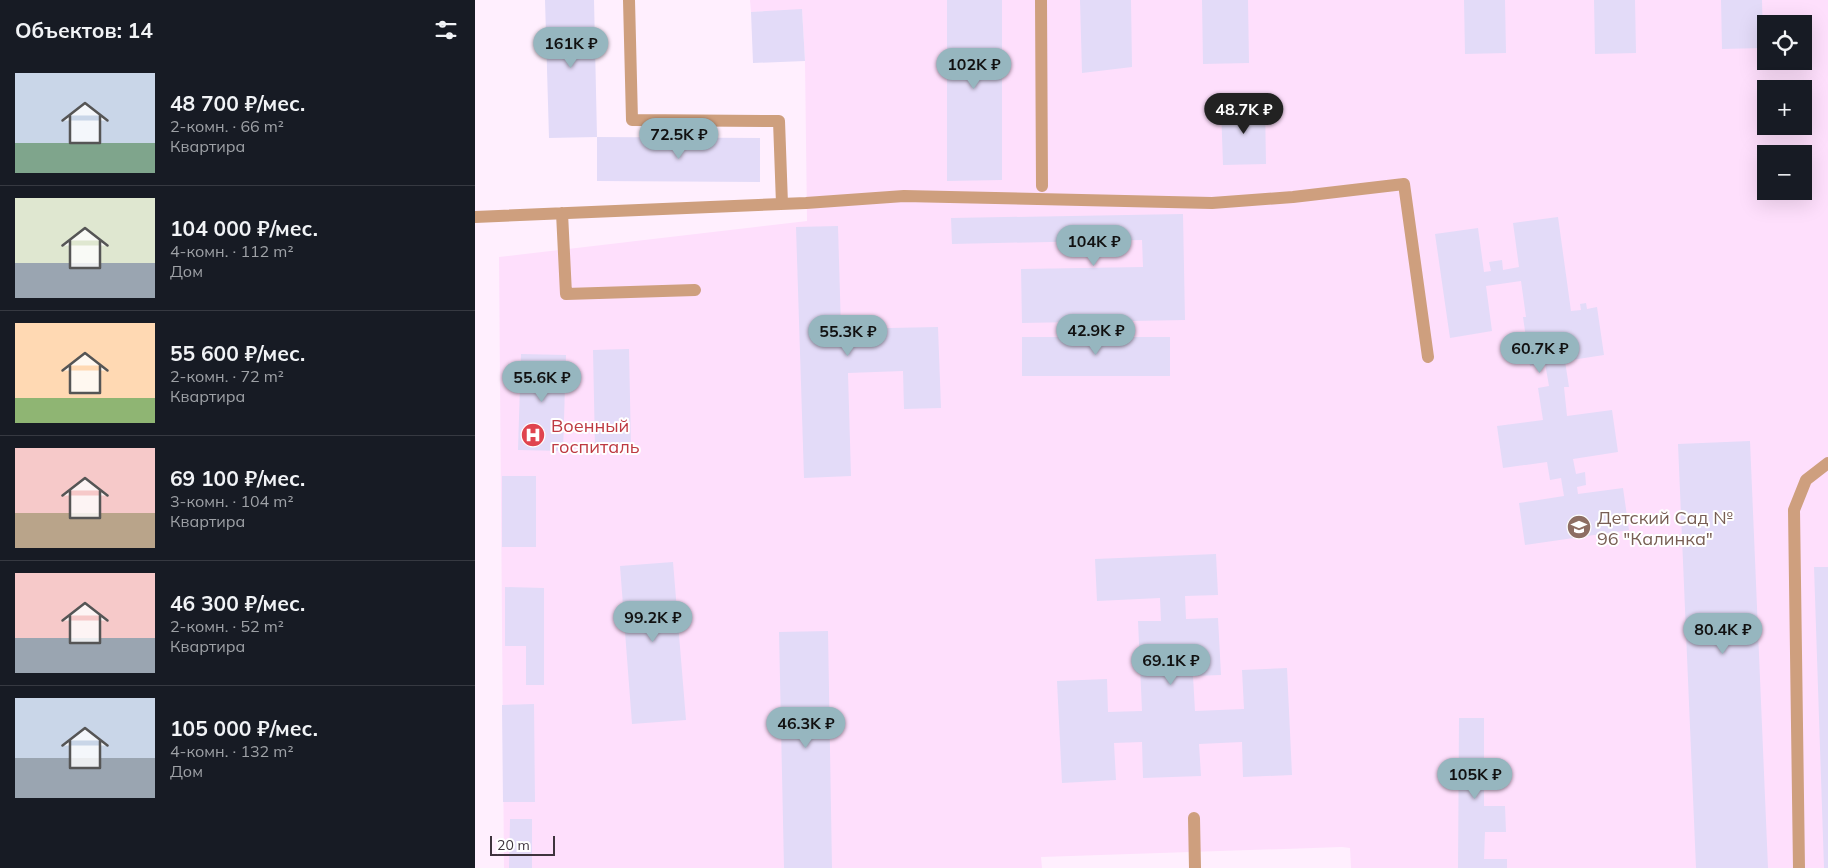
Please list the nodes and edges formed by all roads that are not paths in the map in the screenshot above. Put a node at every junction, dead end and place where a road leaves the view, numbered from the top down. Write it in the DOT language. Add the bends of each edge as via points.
graph roads {
  1 [pos="629,0"];
  2 [pos="1041,0"];
  3 [pos="1042,186"];
  4 [pos="782,204"];
  5 [pos="562,213"];
  6 [pos="475,217"];
  7 [pos="695,290"];
  8 [pos="1428,357"];
  9 [pos="1828,463"];
  10 [pos="1194,818"];
  11 [pos="1195,868"];
  12 [pos="1799,868"];
  1 -- 4 [label="lane" via="632,120 779,121"];
  2 -- 3 [label="lane"];
  4 -- 5 [label="lane"];
  4 -- 8 [label="lane" via="904,196 1212,203 1404,184"];
  5 -- 6 [label="lane"];
  5 -- 7 [label="lane" via="567,294"];
  9 -- 12 [label="lane" via="1806,480 1794,510"];
  10 -- 11 [label="lane"];
}
